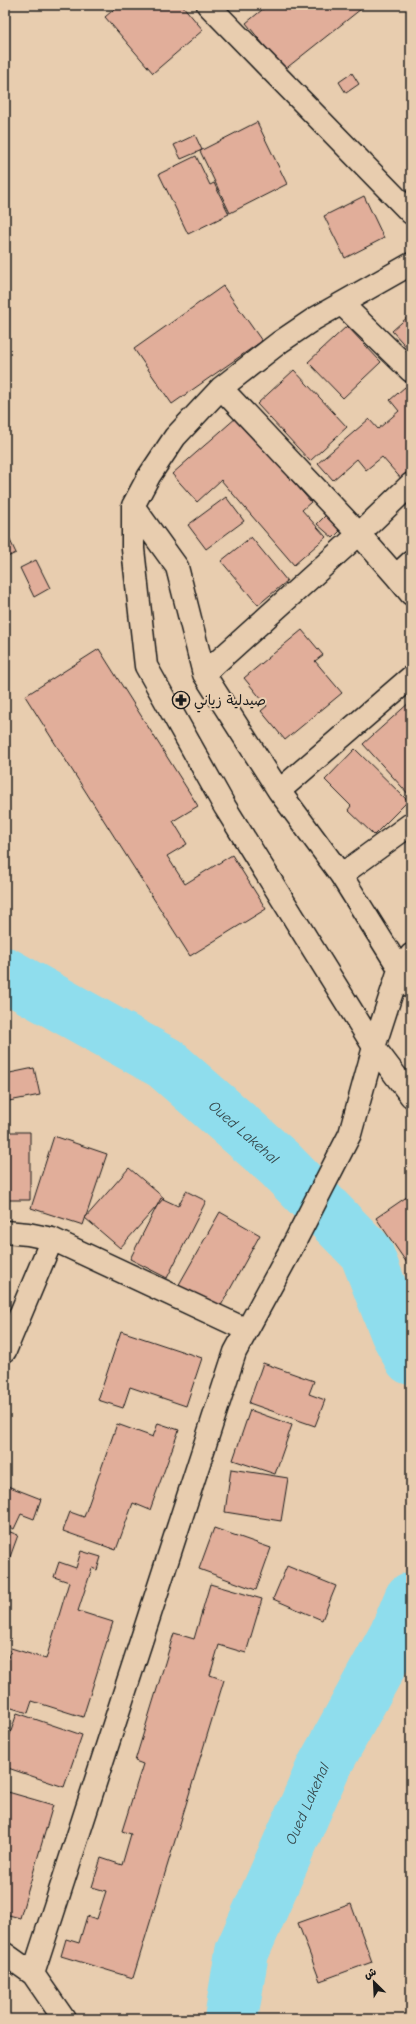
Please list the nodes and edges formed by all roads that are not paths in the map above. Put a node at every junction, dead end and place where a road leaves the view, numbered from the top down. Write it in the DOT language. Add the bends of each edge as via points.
graph roads {
  1 [pos="208,5"];
  2 [pos="411,213"];
  3 [pos="411,264"];
  4 [pos="343,305"];
  5 [pos="411,371"];
  6 [pos="221,388"];
  7 [pos="411,484"];
  8 [pos="133,506"];
  9 [pos="359,534"];
  10 [pos="403,569"];
  11 [pos="411,594"];
  12 [pos="204,674"];
  13 [pos="411,677"];
  14 [pos="279,791"];
  15 [pos="411,824"];
  16 [pos="341,875"];
  17 [pos="407,970"];
  18 [pos="374,1047"];
  19 [pos="411,1096"];
  20 [pos="5,1232"];
  21 [pos="52,1239"];
  22 [pos="247,1330"];
  23 [pos="5,1351"];
  24 [pos="5,1954"];
  25 [pos="33,1974"];
  26 [pos="64,2019"];
  1 -- 2 [label="street"];
  3 -- 4 [label="street"];
  4 -- 5 [label="street"];
  4 -- 6 [label="street" via="314,319 280,342"];
  6 -- 8 [label="street" via="175,437"];
  6 -- 9 [label="street"];
  7 -- 9 [label="street"];
  8 -- 12 [label="street" via="177,567"];
  8 -- 18 [label="street" via="133,550 146,666 225,807"];
  9 -- 10 [label="street"];
  9 -- 12 [label="street"];
  10 -- 11 [label="street"];
  12 -- 14 [label="street"];
  13 -- 14 [label="street"];
  14 -- 16 [label="street"];
  15 -- 16 [label="street"];
  16 -- 17 [label="street"];
  17 -- 18 [label="street"];
  18 -- 19 [label="street"];
  18 -- 22 [label="street" via="350,1134"];
  20 -- 21 [label="street"];
  21 -- 22 [label="street"];
  21 -- 23 [label="street"];
  22 -- 25 [label="street" via="235,1352"];
  24 -- 25 [label="street"];
  25 -- 26 [label="street"];
}
